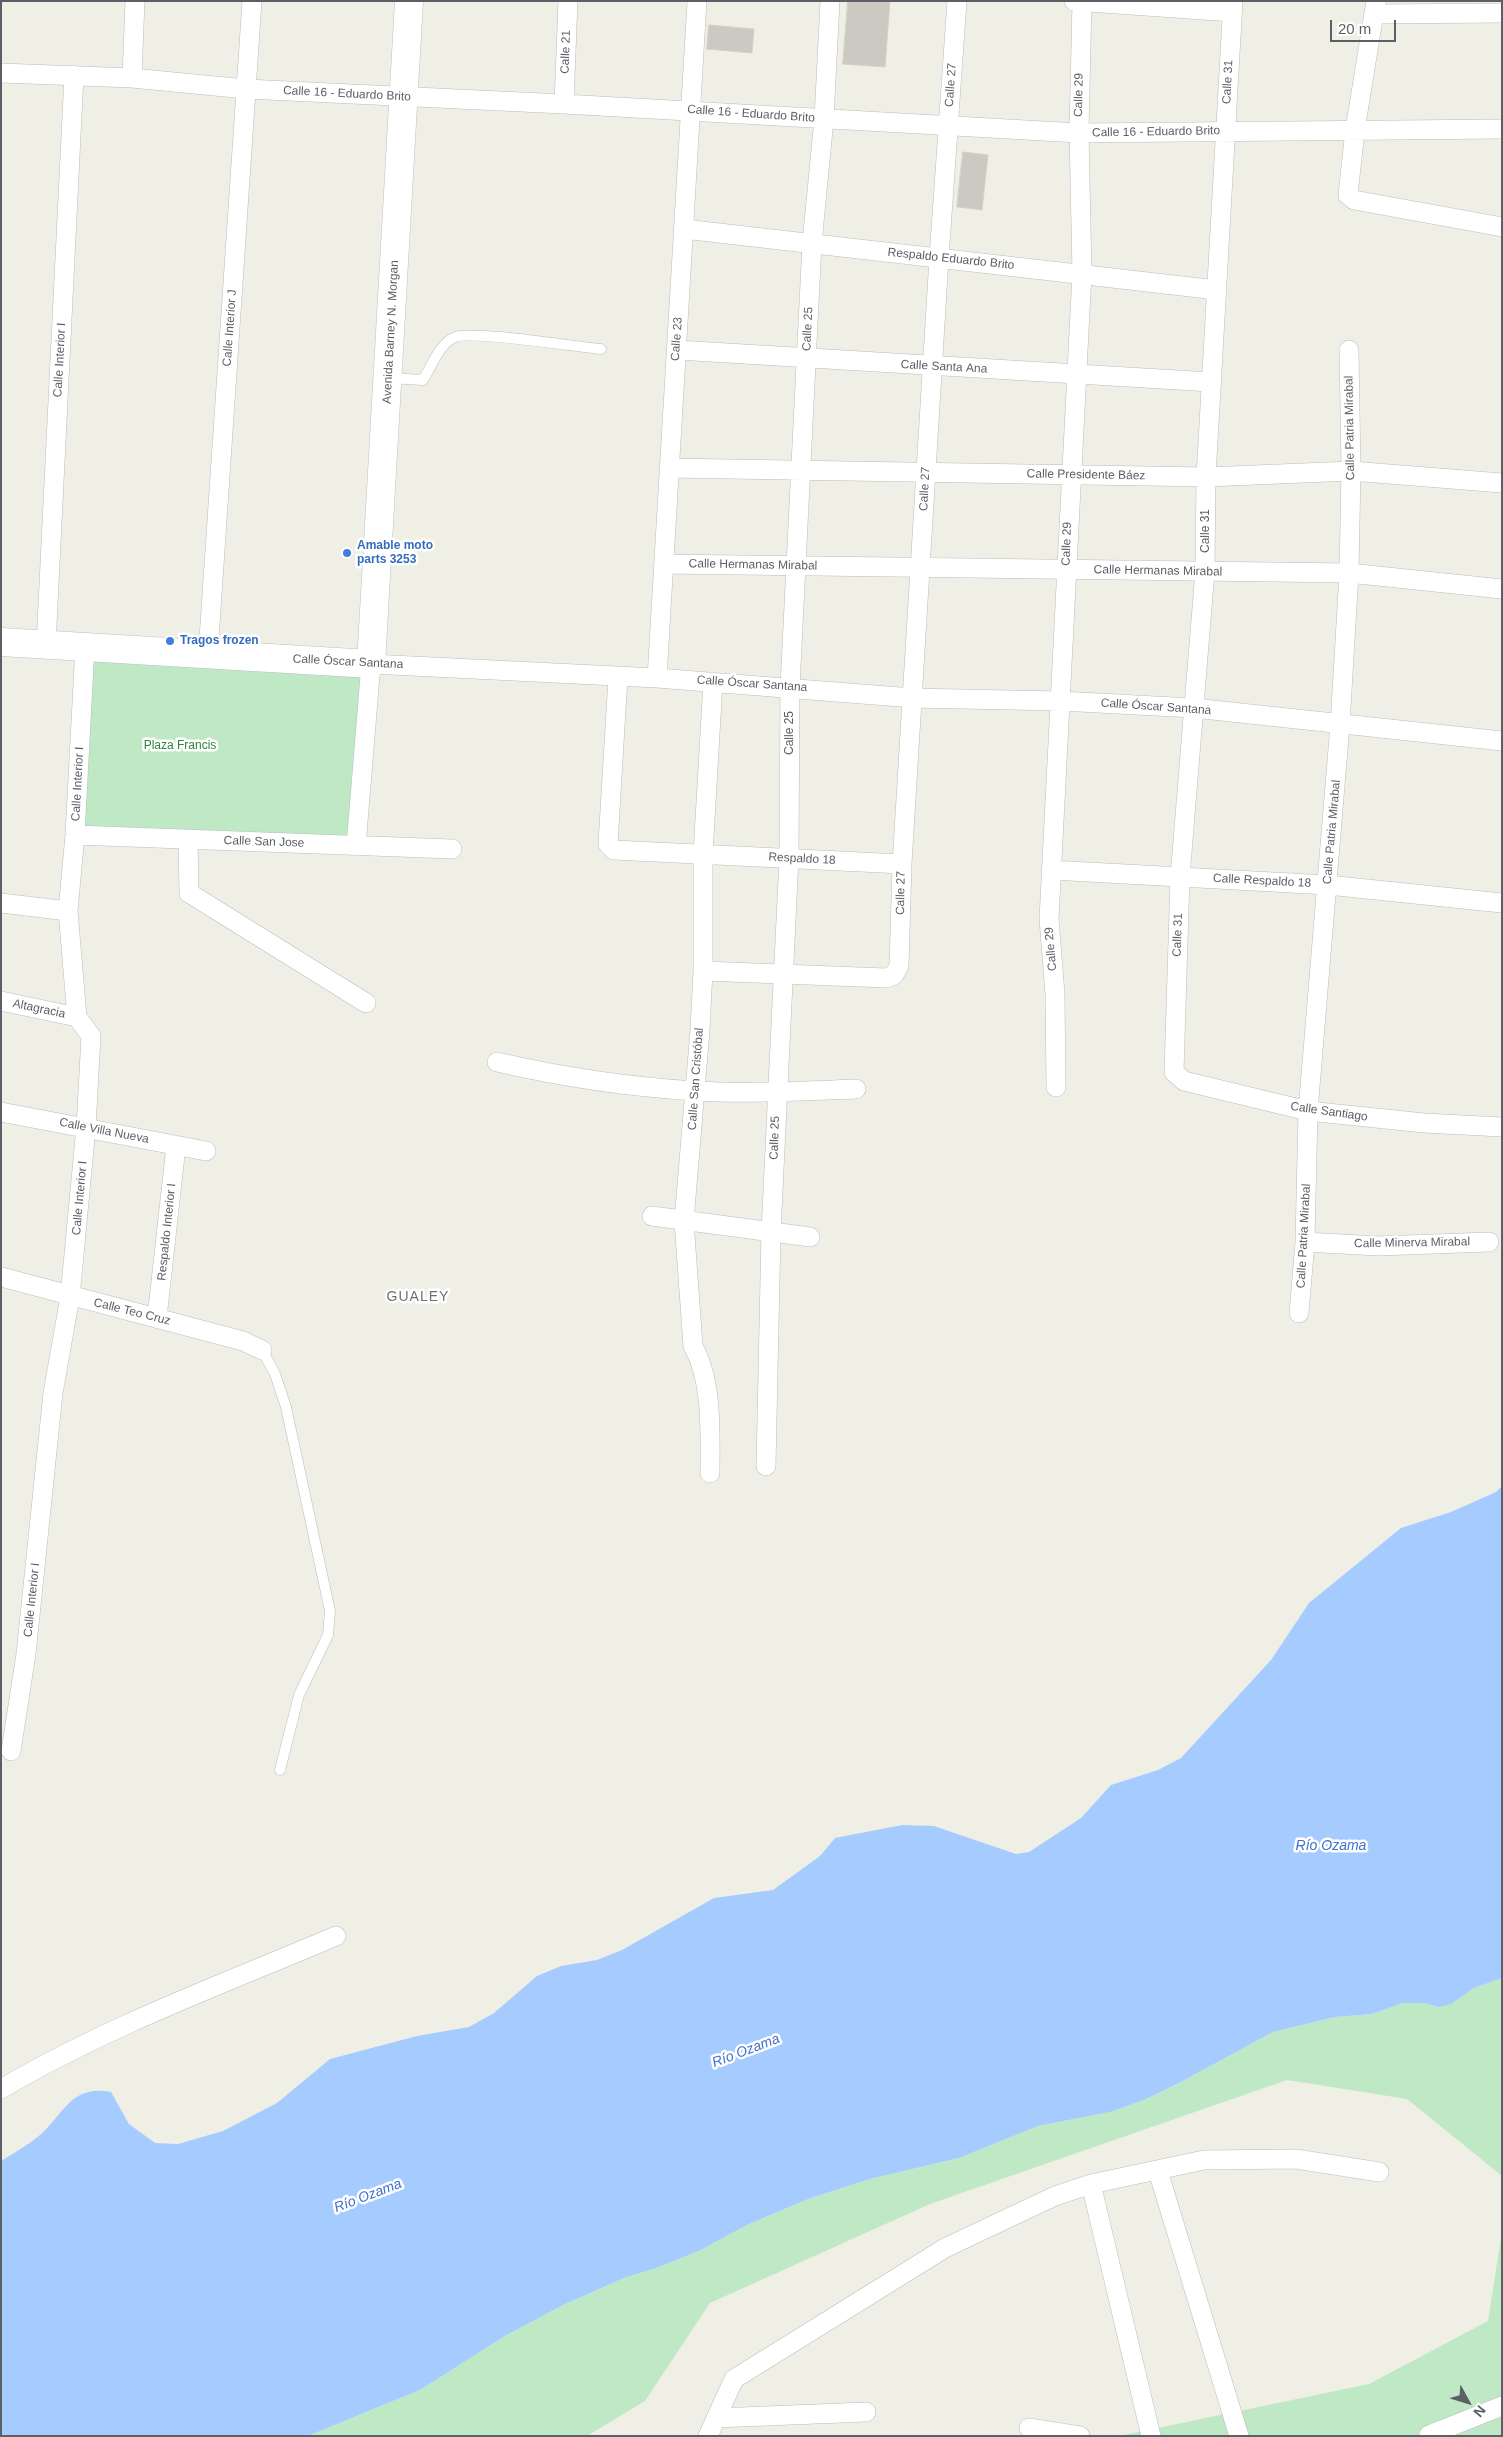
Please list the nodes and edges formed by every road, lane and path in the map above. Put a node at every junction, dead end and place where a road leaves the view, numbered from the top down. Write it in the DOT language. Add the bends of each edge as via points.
graph roads {
  1 [pos="135,1"];
  2 [pos="252,1"];
  3 [pos="409,1"];
  4 [pos="568,1"];
  5 [pos="697,1"];
  6 [pos="830,1"];
  7 [pos="957,1"];
  8 [pos="1079,2"];
  9 [pos="1232,7"];
  10 [pos="1375,8"];
  11 [pos="1502,13"];
  12 [pos="1,72"];
  13 [pos="74,75"];
  14 [pos="132,78"];
  15 [pos="246,89"];
  16 [pos="405,98"];
  17 [pos="564,104"];
  18 [pos="692,111"];
  19 [pos="824,119"];
  20 [pos="948,125"];
  21 [pos="1502,129"];
  22 [pos="1355,130"];
  23 [pos="1226,131"];
  24 [pos="1078,133"];
  25 [pos="1502,227"];
  26 [pos="684,229"];
  27 [pos="812,243"];
  28 [pos="939,258"];
  29 [pos="1082,273"];
  30 [pos="1217,290"];
  31 [pos="601,349"];
  32 [pos="677,350"];
  33 [pos="1349,350"];
  34 [pos="806,359"];
  35 [pos="933,366"];
  36 [pos="1077,374"];
  37 [pos="388,378"];
  38 [pos="1211,382"];
  39 [pos="670,468"];
  40 [pos="800,470"];
  41 [pos="1351,471"];
  42 [pos="926,472"];
  43 [pos="1070,475"];
  44 [pos="1206,477"];
  45 [pos="1502,483"];
  46 [pos="664,564"];
  47 [pos="796,565"];
  48 [pos="921,567"];
  49 [pos="1066,569"];
  50 [pos="1206,571"];
  51 [pos="1349,574"];
  52 [pos="1502,589"];
  53 [pos="1,642"];
  54 [pos="46,645"];
  55 [pos="85,646"];
  56 [pos="208,654"];
  57 [pos="371,664"];
  58 [pos="618,677"];
  59 [pos="657,678"];
  60 [pos="713,682"];
  61 [pos="790,686"];
  62 [pos="913,698"];
  63 [pos="1060,701"];
  64 [pos="1194,708"];
  65 [pos="1340,725"];
  66 [pos="1502,742"];
  67 [pos="75,835"];
  68 [pos="188,840"];
  69 [pos="356,846"];
  70 [pos="452,849"];
  71 [pos="703,854"];
  72 [pos="789,858"];
  73 [pos="902,864"];
  74 [pos="1051,870"];
  75 [pos="1180,877"];
  76 [pos="1328,885"];
  77 [pos="1,903"];
  78 [pos="1502,903"];
  79 [pos="68,911"];
  80 [pos="703,972"];
  81 [pos="784,974"];
  82 [pos="1,1001"];
  83 [pos="366,1003"];
  84 [pos="77,1016"];
  85 [pos="1174,1061"];
  86 [pos="497,1062"];
  87 [pos="1056,1087"];
  88 [pos="856,1089"];
  89 [pos="696,1091"];
  90 [pos="777,1092"];
  91 [pos="1308,1111"];
  92 [pos="1,1112"];
  93 [pos="86,1127"];
  94 [pos="1502,1127"];
  95 [pos="176,1146"];
  96 [pos="206,1151"];
  97 [pos="652,1216"];
  98 [pos="684,1220"];
  99 [pos="771,1232"];
  100 [pos="810,1237"];
  101 [pos="1304,1242"];
  102 [pos="1489,1242"];
  103 [pos="1,1278"];
  104 [pos="70,1296"];
  105 [pos="1299,1313"];
  106 [pos="157,1318"];
  107 [pos="262,1350"];
  108 [pos="766,1466"];
  109 [pos="710,1473"];
  110 [pos="11,1751"];
  111 [pos="280,1770"];
  112 [pos="336,1936"];
  113 [pos="1,2089"];
  114 [pos="1158,2171"];
  115 [pos="1379,2172"];
  116 [pos="1091,2184"];
  117 [pos="1502,2406"];
  118 [pos="866,2412"];
  119 [pos="716,2418"];
  120 [pos="1029,2428"];
  121 [pos="1429,2435"];
  122 [pos="708,2436"];
  123 [pos="1080,2436"];
  124 [pos="1151,2436"];
  125 [pos="1239,2436"];
  1 -- 14 [label="street"];
  2 -- 15 [label="street, Calle Interior J"];
  3 -- 16 [label="street, Avenida Barney N. Morgan"];
  4 -- 17 [label="street, Calle 21"];
  5 -- 18 [label="street, Calle 23"];
  6 -- 19 [label="street, Calle 25"];
  7 -- 20 [label="street, Calle 27"];
  8 -- 9 [label="street"];
  8 -- 24 [label="street, Calle 29"];
  9 -- 23 [label="street, Calle 31"];
  10 -- 11 [label="street"];
  10 -- 22 [label="street"];
  12 -- 13 [label="street, Calle 16 - Eduardo Brito"];
  13 -- 14 [label="street, Calle 16 - Eduardo Brito"];
  13 -- 54 [label="street, Calle Interior I"];
  14 -- 15 [label="street, Calle 16 - Eduardo Brito"];
  15 -- 16 [label="street, Calle 16 - Eduardo Brito"];
  15 -- 56 [label="street, Calle Interior J"];
  16 -- 17 [label="street, Calle 16 - Eduardo Brito"];
  16 -- 37 [label="street, Avenida Barney N. Morgan"];
  17 -- 18 [label="street, Calle 16 - Eduardo Brito"];
  18 -- 19 [label="street, Calle 16 - Eduardo Brito"];
  18 -- 26 [label="street, Calle 23"];
  19 -- 20 [label="street, Calle 16 - Eduardo Brito"];
  19 -- 27 [label="street, Calle 25"];
  20 -- 24 [label="street, Calle 16 - Eduardo Brito"];
  20 -- 28 [label="street, Calle 27"];
  21 -- 22 [label="street, Calle 16 - Eduardo Brito"];
  22 -- 23 [label="street, Calle 16 - Eduardo Brito"];
  22 -- 25 [label="street" via="1348,195 1354,200"];
  23 -- 24 [label="street, Calle 16 - Eduardo Brito"];
  23 -- 30 [label="street, Calle 31"];
  24 -- 29 [label="street, Calle 29"];
  26 -- 27 [label="street, Respaldo Eduardo Brito"];
  26 -- 32 [label="street, Calle 23"];
  27 -- 28 [label="street, Respaldo Eduardo Brito"];
  27 -- 34 [label="street, Calle 25"];
  28 -- 29 [label="street, Respaldo Eduardo Brito"];
  28 -- 35 [label="street, Calle 27"];
  29 -- 30 [label="street, Respaldo Eduardo Brito"];
  29 -- 36 [label="street, Calle 29"];
  30 -- 38 [label="street, Calle 31"];
  31 -- 37 [label="lane" via="455,336 442,346 423,380"];
  32 -- 34 [label="street, Calle Santa Ana"];
  32 -- 39 [label="street, Calle 23"];
  33 -- 41 [label="street, Calle Patria Mirabal"];
  34 -- 35 [label="street, Calle Santa Ana"];
  34 -- 40 [label="street, Calle 25"];
  35 -- 36 [label="street, Calle Santa Ana"];
  35 -- 42 [label="street, Calle 27"];
  36 -- 38 [label="street, Calle Santa Ana"];
  36 -- 43 [label="street, Calle 29"];
  37 -- 57 [label="street, Avenida Barney N. Morgan"];
  38 -- 44 [label="street, Calle 31"];
  39 -- 40 [label="street, Calle Presidente Báez"];
  39 -- 46 [label="street, Calle 23"];
  40 -- 42 [label="street, Calle Presidente Báez"];
  40 -- 47 [label="street, Calle 25"];
  41 -- 44 [label="street, Calle Presidente Báez"];
  41 -- 45 [label="street, Calle Presidente Báez"];
  41 -- 51 [label="street, Calle Patria Mirabal"];
  42 -- 43 [label="street, Calle Presidente Báez"];
  42 -- 48 [label="street, Calle 27"];
  43 -- 44 [label="street, Calle Presidente Báez"];
  43 -- 49 [label="street, Calle 29"];
  44 -- 50 [label="street, Calle 31"];
  46 -- 47 [label="street, Calle Hermanas Mirabal"];
  46 -- 59 [label="street, Calle 23"];
  47 -- 48 [label="street, Calle Hermanas Mirabal"];
  47 -- 61 [label="street, Calle 25"];
  48 -- 49 [label="street, Calle Hermanas Mirabal"];
  48 -- 62 [label="street, Calle 27"];
  49 -- 50 [label="street, Calle Hermanas Mirabal"];
  49 -- 63 [label="street, Calle 29"];
  50 -- 51 [label="street, Calle Hermanas Mirabal"];
  50 -- 64 [label="street, Calle 31"];
  51 -- 52 [label="street, Calle Hermanas Mirabal"];
  51 -- 65 [label="street, Calle Patria Mirabal"];
  53 -- 54 [label="street, Calle Óscar Santana"];
  54 -- 55 [label="street, Calle Óscar Santana"];
  55 -- 56 [label="street, Calle Óscar Santana"];
  55 -- 67 [label="street, Calle Interior I"];
  56 -- 57 [label="street, Calle Óscar Santana"];
  57 -- 58 [label="street, Calle Óscar Santana"];
  57 -- 69 [label="street"];
  58 -- 59 [label="street, Calle Óscar Santana"];
  58 -- 71 [label="street, Respaldo 18" via="608,844 614,850"];
  59 -- 60 [label="street, Calle Óscar Santana"];
  60 -- 61 [label="street, Calle Óscar Santana"];
  60 -- 71 [label="street, Calle San Cristóbal"];
  61 -- 62 [label="street, Calle Óscar Santana"];
  61 -- 72 [label="street, Calle 25"];
  62 -- 63 [label="street, Calle Óscar Santana"];
  62 -- 73 [label="street, Calle 27"];
  63 -- 64 [label="street, Calle Óscar Santana"];
  63 -- 74 [label="street, Calle 29"];
  64 -- 65 [label="street, Calle Óscar Santana"];
  64 -- 75 [label="street, Calle 31"];
  65 -- 66 [label="street, Calle Óscar Santana"];
  65 -- 76 [label="street, Calle Patria Mirabal"];
  67 -- 68 [label="street, Calle San Jose"];
  67 -- 79 [label="street, Calle Interior I"];
  68 -- 69 [label="street, Calle San Jose"];
  68 -- 83 [label="street" via="189,893"];
  69 -- 70 [label="street, Calle San Jose"];
  71 -- 72 [label="street, Respaldo 18"];
  71 -- 80 [label="street, Calle San Cristóbal"];
  72 -- 73 [label="street, Respaldo 18"];
  72 -- 81 [label="street, Calle 25"];
  73 -- 81 [label="street, Calle 27" via="899,966 894,975 886,978"];
  74 -- 75 [label="street, Calle Respaldo 18"];
  74 -- 87 [label="street, Calle 29" via="1048,919 1055,994"];
  75 -- 76 [label="street, Calle Respaldo 18"];
  75 -- 85 [label="street, Calle 31"];
  76 -- 78 [label="street, Calle Respaldo 18"];
  76 -- 91 [label="street, Calle Patria Mirabal"];
  77 -- 79 [label="street"];
  79 -- 84 [label="street, Calle Interior I"];
  80 -- 81 [label="street"];
  80 -- 89 [label="street, Calle San Cristóbal"];
  81 -- 90 [label="street, Calle 25"];
  82 -- 84 [label="street, Altagracia"];
  84 -- 93 [label="street, Calle Interior I" via="91,1036"];
  85 -- 91 [label="street, Calle Santiago" via="1174,1072 1184,1081"];
  86 -- 89 [label="street" via="576,1077"];
  88 -- 90 [label="street"];
  89 -- 90 [label="street"];
  89 -- 98 [label="street, Calle San Cristóbal"];
  90 -- 99 [label="street, Calle 25"];
  91 -- 94 [label="street, Calle Santiago" via="1424,1124"];
  91 -- 101 [label="street, Calle Patria Mirabal"];
  92 -- 93 [label="street, Calle Villa Nueva"];
  93 -- 95 [label="street, Calle Villa Nueva"];
  93 -- 104 [label="street, Calle Interior I"];
  95 -- 96 [label="street, Calle Villa Nueva"];
  95 -- 106 [label="street, Respaldo Interior I"];
  97 -- 98 [label="street"];
  98 -- 99 [label="street"];
  98 -- 109 [label="street, Calle San Cristóbal" via="693,1346 700,1358 710,1415"];
  99 -- 100 [label="street"];
  99 -- 108 [label="street, Calle 25"];
  101 -- 102 [label="street, Calle Minerva Mirabal" via="1378,1246"];
  101 -- 105 [label="street, Calle Patria Mirabal"];
  103 -- 104 [label="street, Calle Teo Cruz"];
  104 -- 106 [label="street, Calle Teo Cruz"];
  104 -- 110 [label="street, Calle Interior I" via="53,1393 26,1654"];
  106 -- 107 [label="street, Calle Teo Cruz" via="243,1341"];
  107 -- 111 [label="lane" via="275,1374 286,1407 330,1611 328,1635 299,1695"];
  112 -- 113 [label="street" via="104,2035"];
  114 -- 115 [label="street" via="1204,2160 1296,2159"];
  114 -- 116 [label="street"];
  114 -- 125 [label="street"];
  116 -- 119 [label="street" via="1055,2196 945,2248 742,2374 734,2379"];
  116 -- 124 [label="street"];
  117 -- 121 [label="street"];
  118 -- 119 [label="street"];
  119 -- 122 [label="street"];
  120 -- 123 [label="street"];
}
